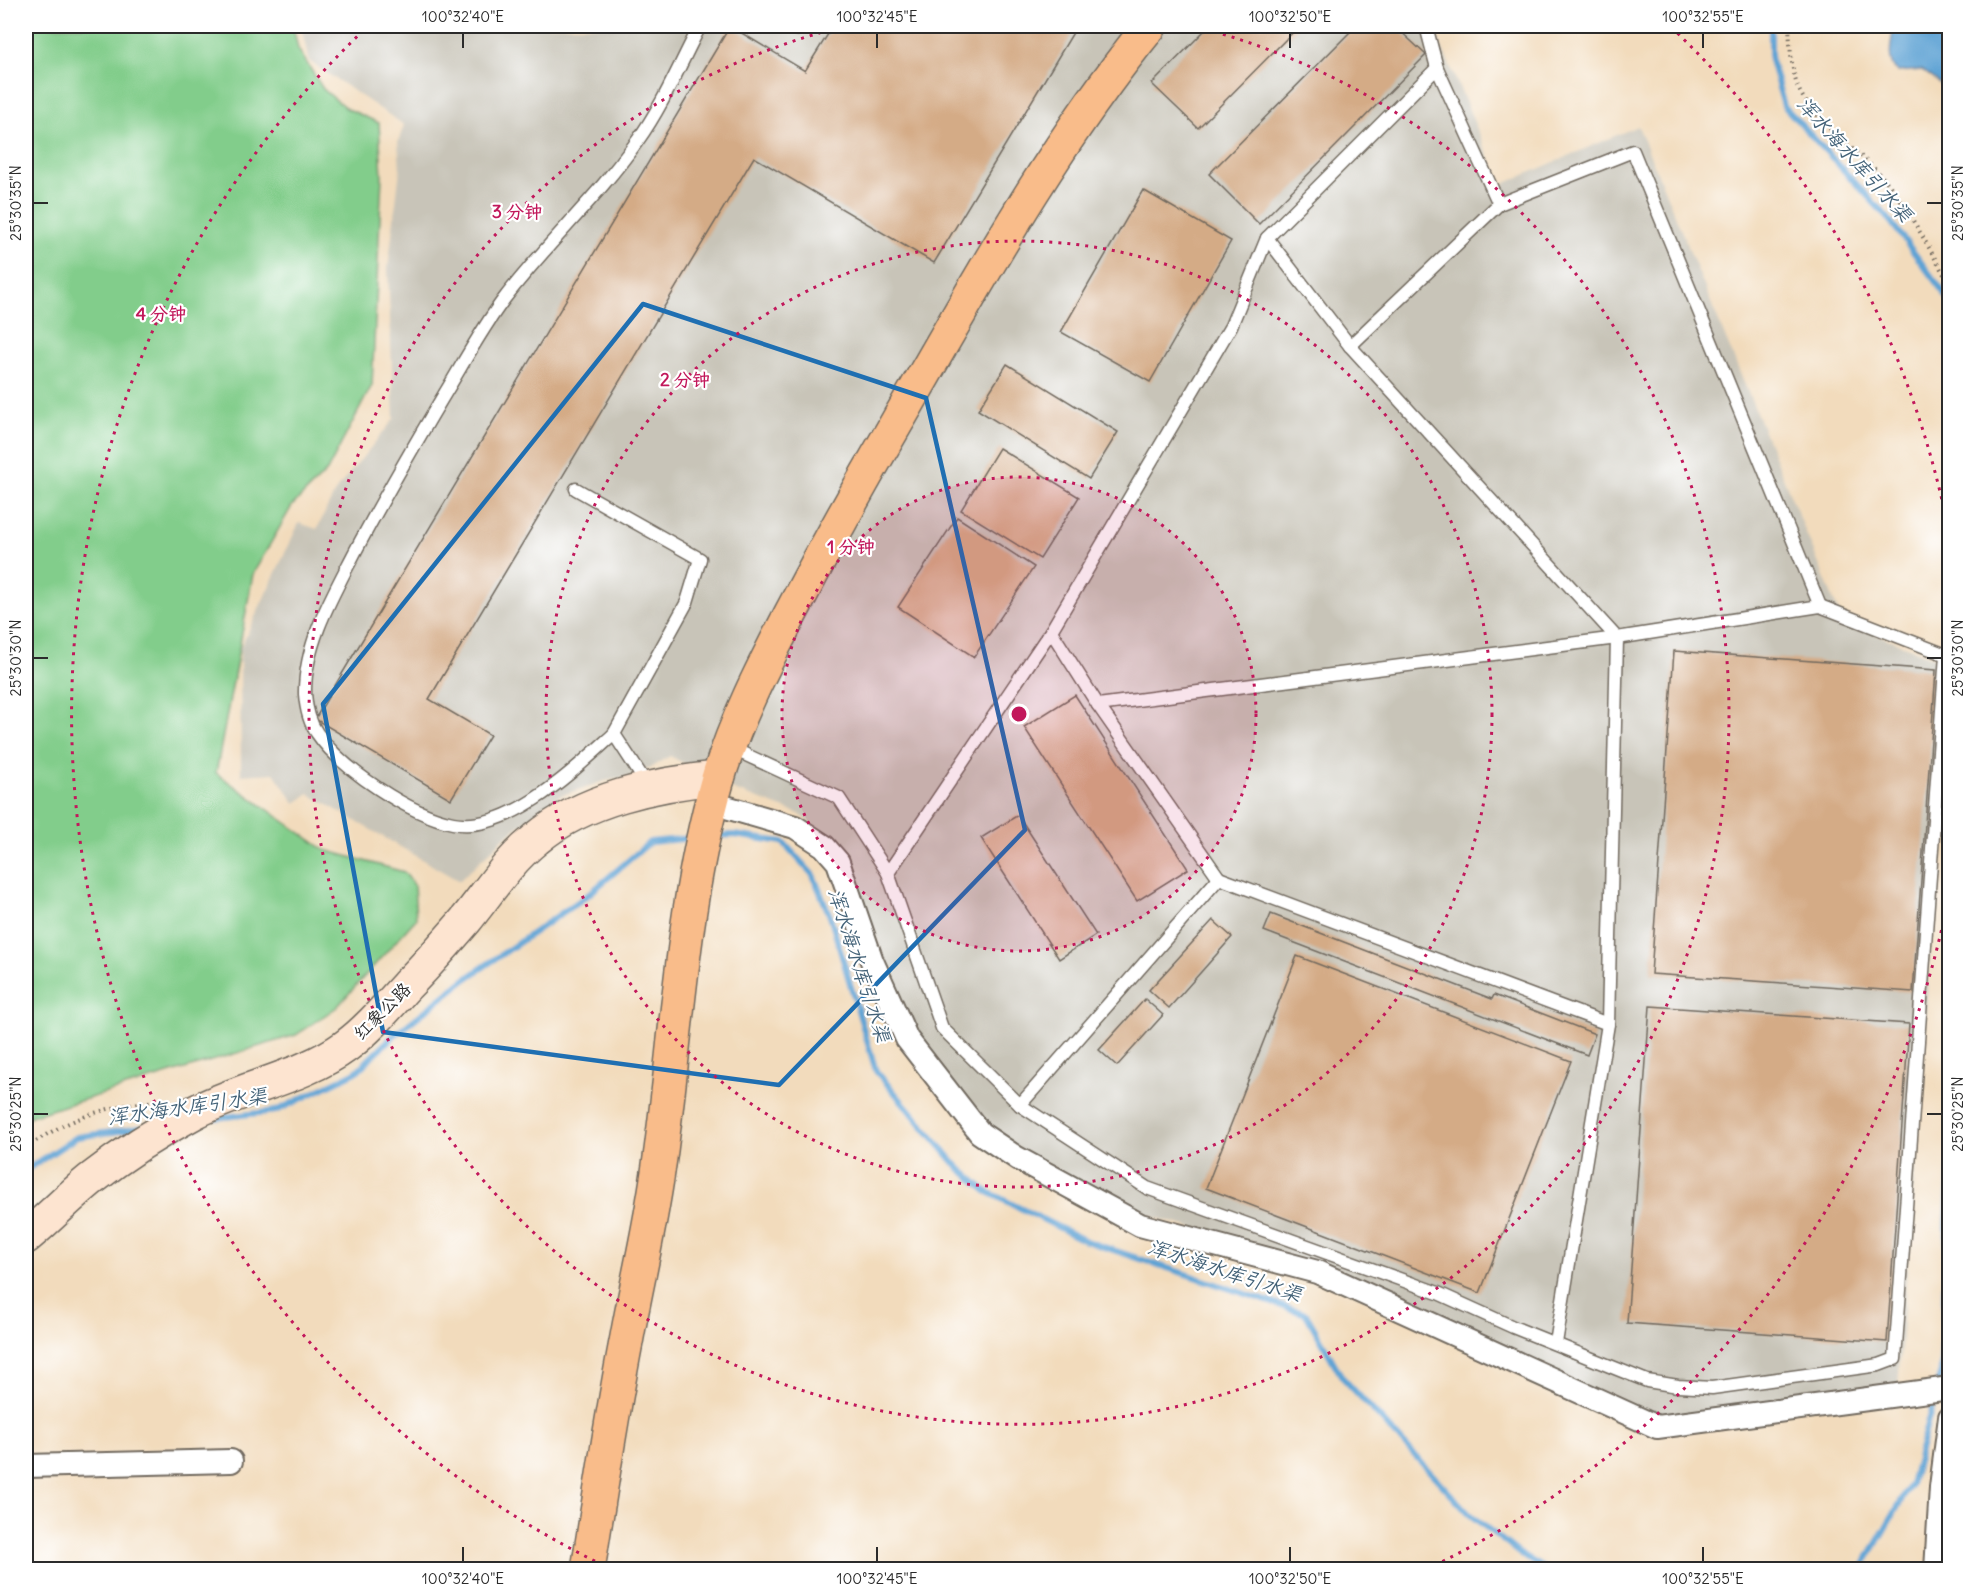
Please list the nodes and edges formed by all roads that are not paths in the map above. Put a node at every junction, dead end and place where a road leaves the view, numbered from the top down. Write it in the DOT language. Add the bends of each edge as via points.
graph roads {
  1 [pos="700,26"];
  2 [pos="782,26"];
  3 [pos="811,26"];
  4 [pos="1150,26"];
  5 [pos="1426,26"];
  6 [pos="1437,68"];
  7 [pos="1499,204"];
  8 [pos="1268,238"];
  9 [pos="1350,346"];
  10 [pos="576,489"];
  11 [pos="1820,606"];
  12 [pos="1051,631"];
  13 [pos="1617,638"];
  14 [pos="1098,705"];
  15 [pos="614,734"];
  16 [pos="728,747"];
  17 [pos="650,790"];
  18 [pos="712,801"];
  19 [pos="888,873"];
  20 [pos="1219,878"];
  21 [pos="1608,1024"];
  22 [pos="1020,1105"];
  23 [pos="26,1237"];
  24 [pos="1556,1343"];
  25 [pos="1942,1390"];
  26 [pos="1950,1417"];
  27 [pos="231,1461"];
  28 [pos="26,1466"];
  29 [pos="588,1569"];
  30 [pos="1936,1569"];
  1 -- 15 [label="lane" via="638,141 521,278 482,332 357,548 324,614 308,666 308,713 329,749 389,795 441,821 478,824 507,815 551,787"];
  2 -- 3 [label="lane"];
  4 -- 16 [label="highway" via="1084,113 1042,177 925,373 816,564"];
  5 -- 6 [label="lane"];
  6 -- 7 [label="lane"];
  6 -- 8 [label="lane"];
  7 -- 9 [label="lane"];
  7 -- 11 [label="lane" via="1633,151"];
  8 -- 9 [label="lane"];
  8 -- 12 [label="lane" via="1232,326"];
  9 -- 13 [label="lane"];
  10 -- 15 [label="lane" via="700,559 687,602"];
  11 -- 13 [label="lane"];
  11 -- 24 [label="lane" via="1946,655 1895,1359 1879,1365 1712,1388 1647,1381"];
  12 -- 14 [label="lane"];
  12 -- 19 [label="lane"];
  13 -- 14 [label="lane"];
  13 -- 21 [label="lane"];
  14 -- 20 [label="lane"];
  15 -- 17 [label="lane"];
  16 -- 18 [label="highway"];
  16 -- 19 [label="lane" via="839,798"];
  17 -- 18 [label="main road, 红象公路" via="684,782"];
  17 -- 23 [label="main road, 红象公路" via="575,814 536,838 502,873 429,963 347,1045 310,1066 230,1096 181,1107"];
  18 -- 25 [label="street" via="795,827 824,846 838,862 872,961 907,1039 980,1133 1017,1158 1140,1225 1317,1272 1657,1427"];
  18 -- 29 [label="highway" via="684,965 658,1174"];
  19 -- 22 [label="lane" via="942,1028"];
  20 -- 21 [label="lane"];
  20 -- 22 [label="lane"];
  21 -- 24 [label="lane"];
  22 -- 24 [label="lane" via="1147,1188 1438,1293"];
  26 -- 30 [label="street"];
  27 -- 28 [label="street"];
}
